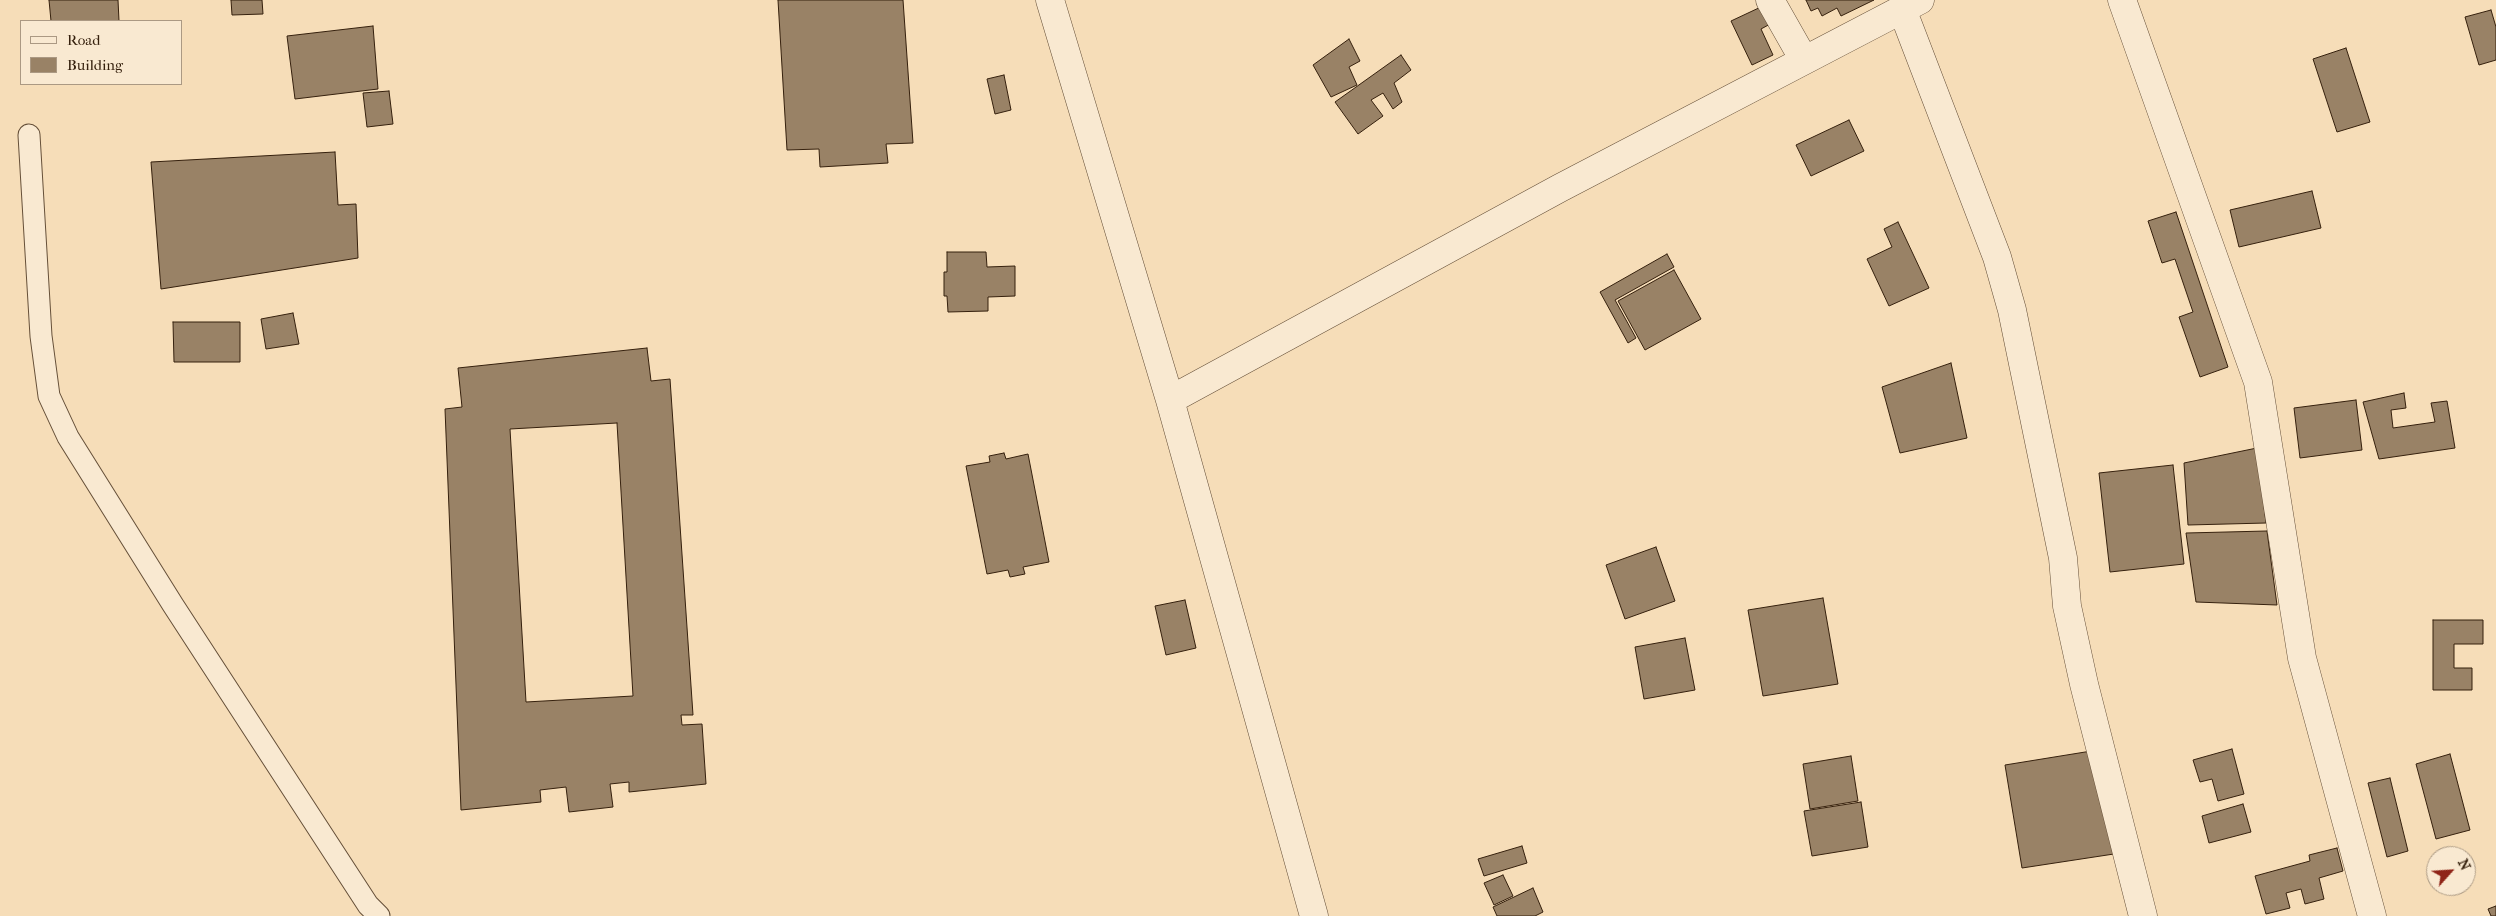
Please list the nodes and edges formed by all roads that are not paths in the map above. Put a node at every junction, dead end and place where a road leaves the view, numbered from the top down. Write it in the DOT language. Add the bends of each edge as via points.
graph roads {
  1 [pos="1050,0"];
  2 [pos="1770,0"];
  3 [pos="2122,0"];
  4 [pos="1911,4"];
  5 [pos="1804,60"];
  6 [pos="29,136"];
  7 [pos="1170,400"];
  8 [pos="379,916"];
  9 [pos="1314,916"];
  10 [pos="2143,916"];
  11 [pos="2372,916"];
  1 -- 7 [label="street"];
  2 -- 5 [label="street"];
  3 -- 11 [label="street" via="2258,382 2302,658"];
  4 -- 5 [label="street"];
  4 -- 10 [label="street" via="2012,310 2063,558 2074,641"];
  5 -- 7 [label="street" via="1560,188"];
  6 -- 8 [label="lane" via="41,336 49,396 68,437 173,605 368,905"];
  7 -- 9 [label="street"];
}
